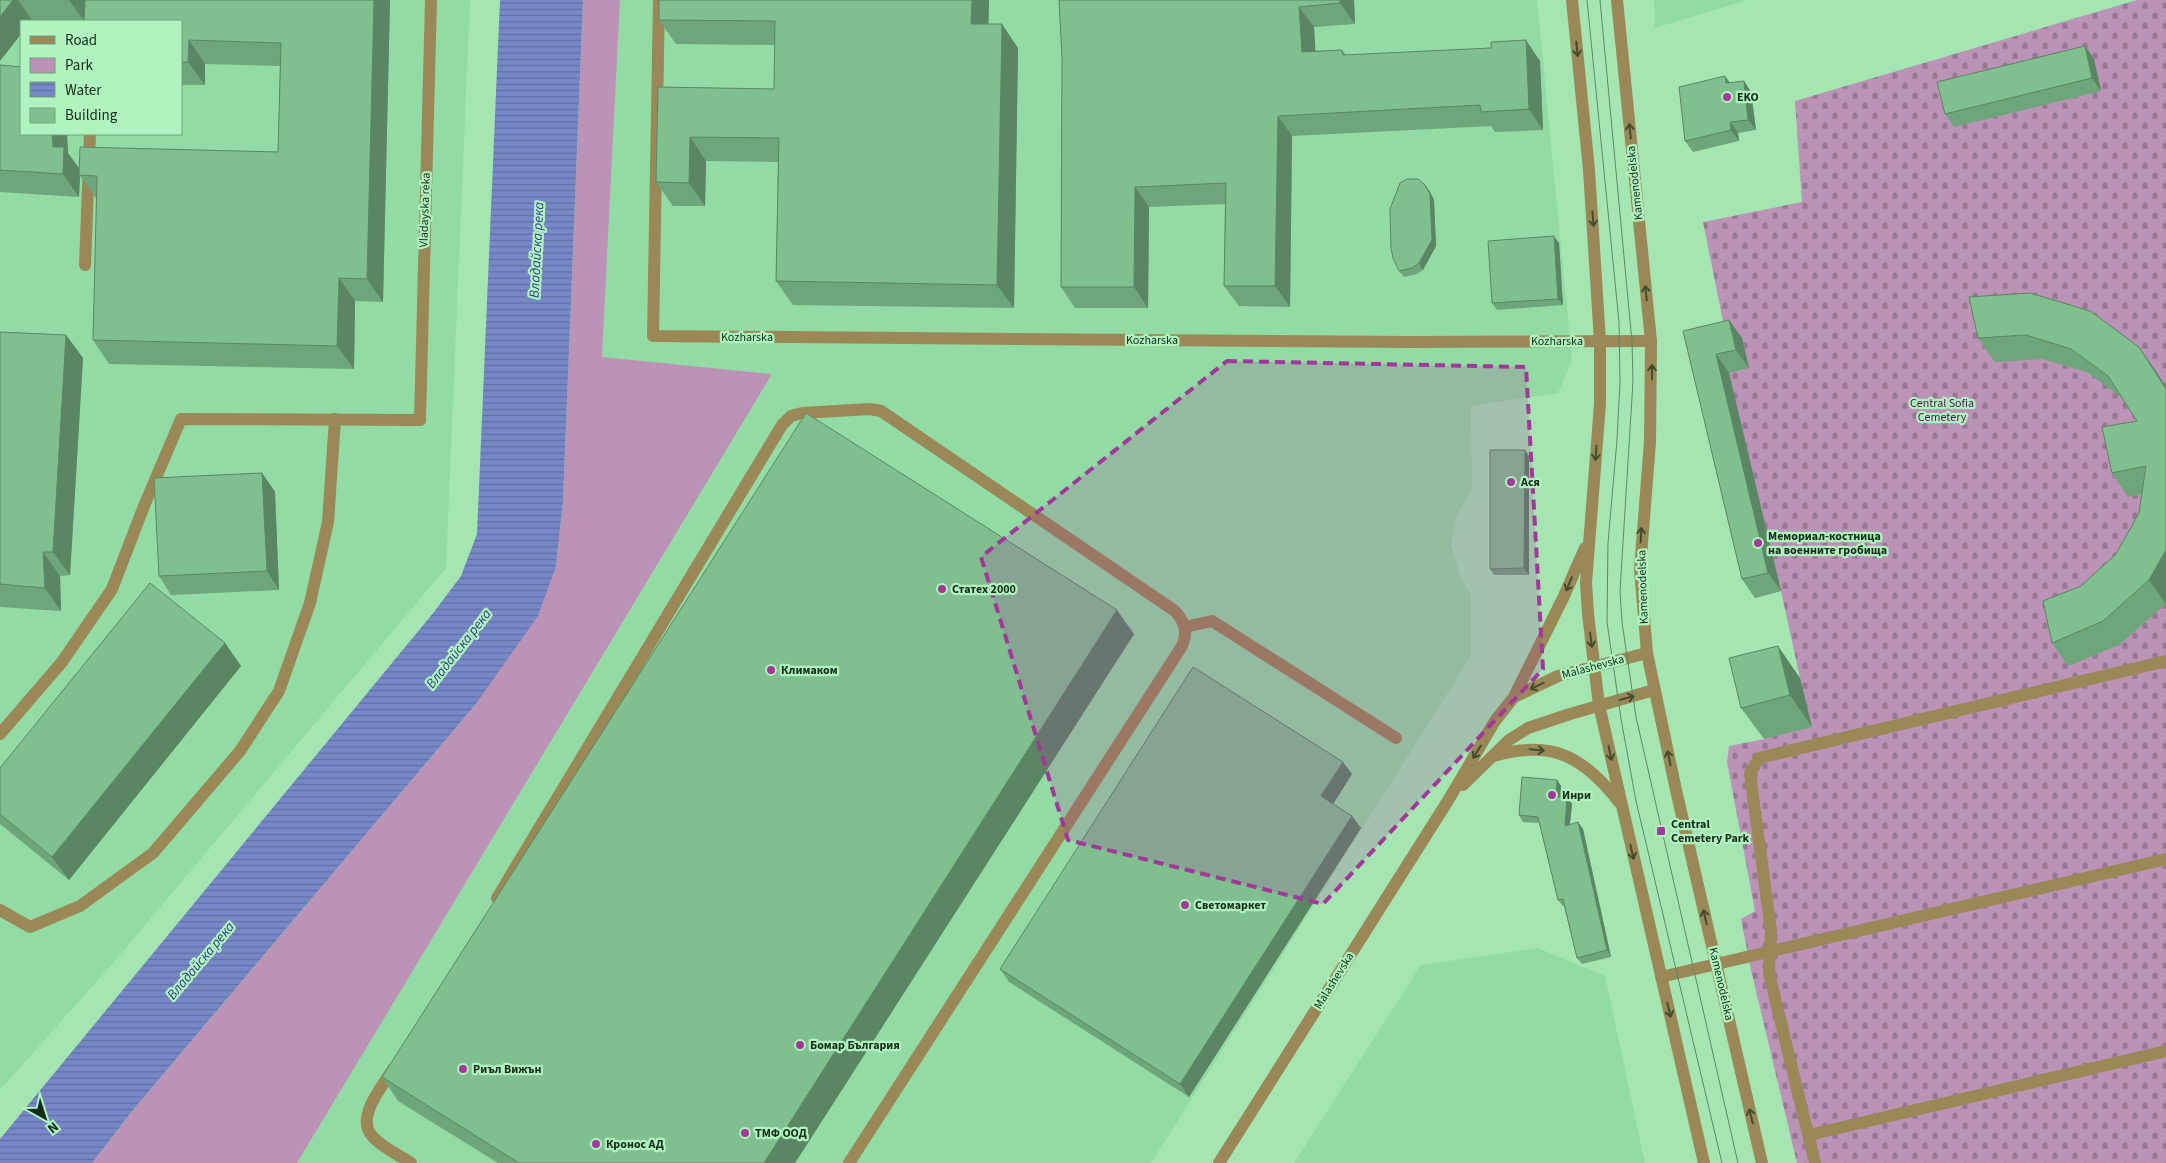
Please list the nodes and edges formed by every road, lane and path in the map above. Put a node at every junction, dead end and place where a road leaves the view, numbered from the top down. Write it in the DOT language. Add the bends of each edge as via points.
graph roads {
  1 [pos="431,0"];
  2 [pos="659,0"];
  3 [pos="1572,0"];
  4 [pos="1617,0"];
  5 [pos="90,135"];
  6 [pos="85,265"];
  7 [pos="1600,341"];
  8 [pos="1651,341"];
  9 [pos="335,418"];
  10 [pos="1588,539"];
  11 [pos="1185,627"];
  12 [pos="1647,653"];
  13 [pos="2166,662"];
  14 [pos="1595,668"];
  15 [pos="1654,690"];
  16 [pos="1514,697"];
  17 [pos="1599,705"];
  18 [pos="0,734"];
  19 [pos="1396,738"];
  20 [pos="1490,758"];
  21 [pos="1449,799"];
  22 [pos="1621,804"];
  23 [pos="2166,859"];
  24 [pos="0,910"];
  25 [pos="488,912"];
  26 [pos="1770,951"];
  27 [pos="1716,964"];
  28 [pos="1661,977"];
  29 [pos="2166,1051"];
  30 [pos="401,1057"];
  31 [pos="1809,1135"];
  32 [pos="411,1163"];
  33 [pos="849,1163"];
  34 [pos="1219,1163"];
  35 [pos="1704,1163"];
  36 [pos="1762,1163"];
  37 [pos="1815,1163"];
  1 -- 9 [label="street, Vladayska reka" via="420,420"];
  2 -- 7 [label="street, Kozharska" via="653,336"];
  3 -- 7 [label="street, one-way" via="1589,170"];
  8 -- 4 [label="street, Kamenodelska, one-way"];
  5 -- 6 [label="street"];
  7 -- 8 [label="street, Kozharska"];
  7 -- 10 [label="street, one-way" via="1600,404"];
  12 -- 8 [label="street, Kamenodelska, one-way" via="1640,569 1650,432"];
  9 -- 18 [label="street" via="181,419 112,589 62,662"];
  9 -- 24 [label="street" via="328,522 310,603 279,691 240,751 152,853 80,906 30,927"];
  10 -- 14 [label="street, one-way" via="1586,583"];
  10 -- 16 [label="street, one-way"];
  11 -- 19 [label="street" via="1212,621"];
  11 -- 25 [label="street" via="1175,611 886,414 870,409 796,414 782,425"];
  11 -- 33 [label="street" via="1186,637 1182,646"];
  12 -- 14 [label="street, Malashevska"];
  12 -- 15 [label="street, Kamenodelska"];
  13 -- 26 [label="street" via="1759,758 1750,774 1771,931"];
  14 -- 16 [label="street, Malashevska, one-way" via="1558,676"];
  14 -- 17 [label="street"];
  17 -- 15 [label="street, Malashevska, one-way"];
  27 -- 15 [label="street, Kamenodelska, one-way"];
  16 -- 21 [label="street, Malashevska, one-way" via="1495,722"];
  17 -- 20 [label="street, Malashevska" via="1528,728"];
  17 -- 22 [label="street, one-way"];
  20 -- 21 [label="street, Malashevska"];
  20 -- 22 [label="street, one-way" via="1516,750 1562,754 1589,768"];
  21 -- 34 [label="street, Malashevska"];
  22 -- 28 [label="street, one-way"];
  23 -- 26 [label="street"];
  26 -- 27 [label="street"];
  26 -- 31 [label="street" via="1769,974"];
  27 -- 28 [label="street"];
  36 -- 27 [label="street, Kamenodelska, one-way"];
  28 -- 35 [label="street, one-way"];
  29 -- 31 [label="street"];
  30 -- 32 [label="street" via="366,1117 371,1136"];
  31 -- 37 [label="street"];
}
